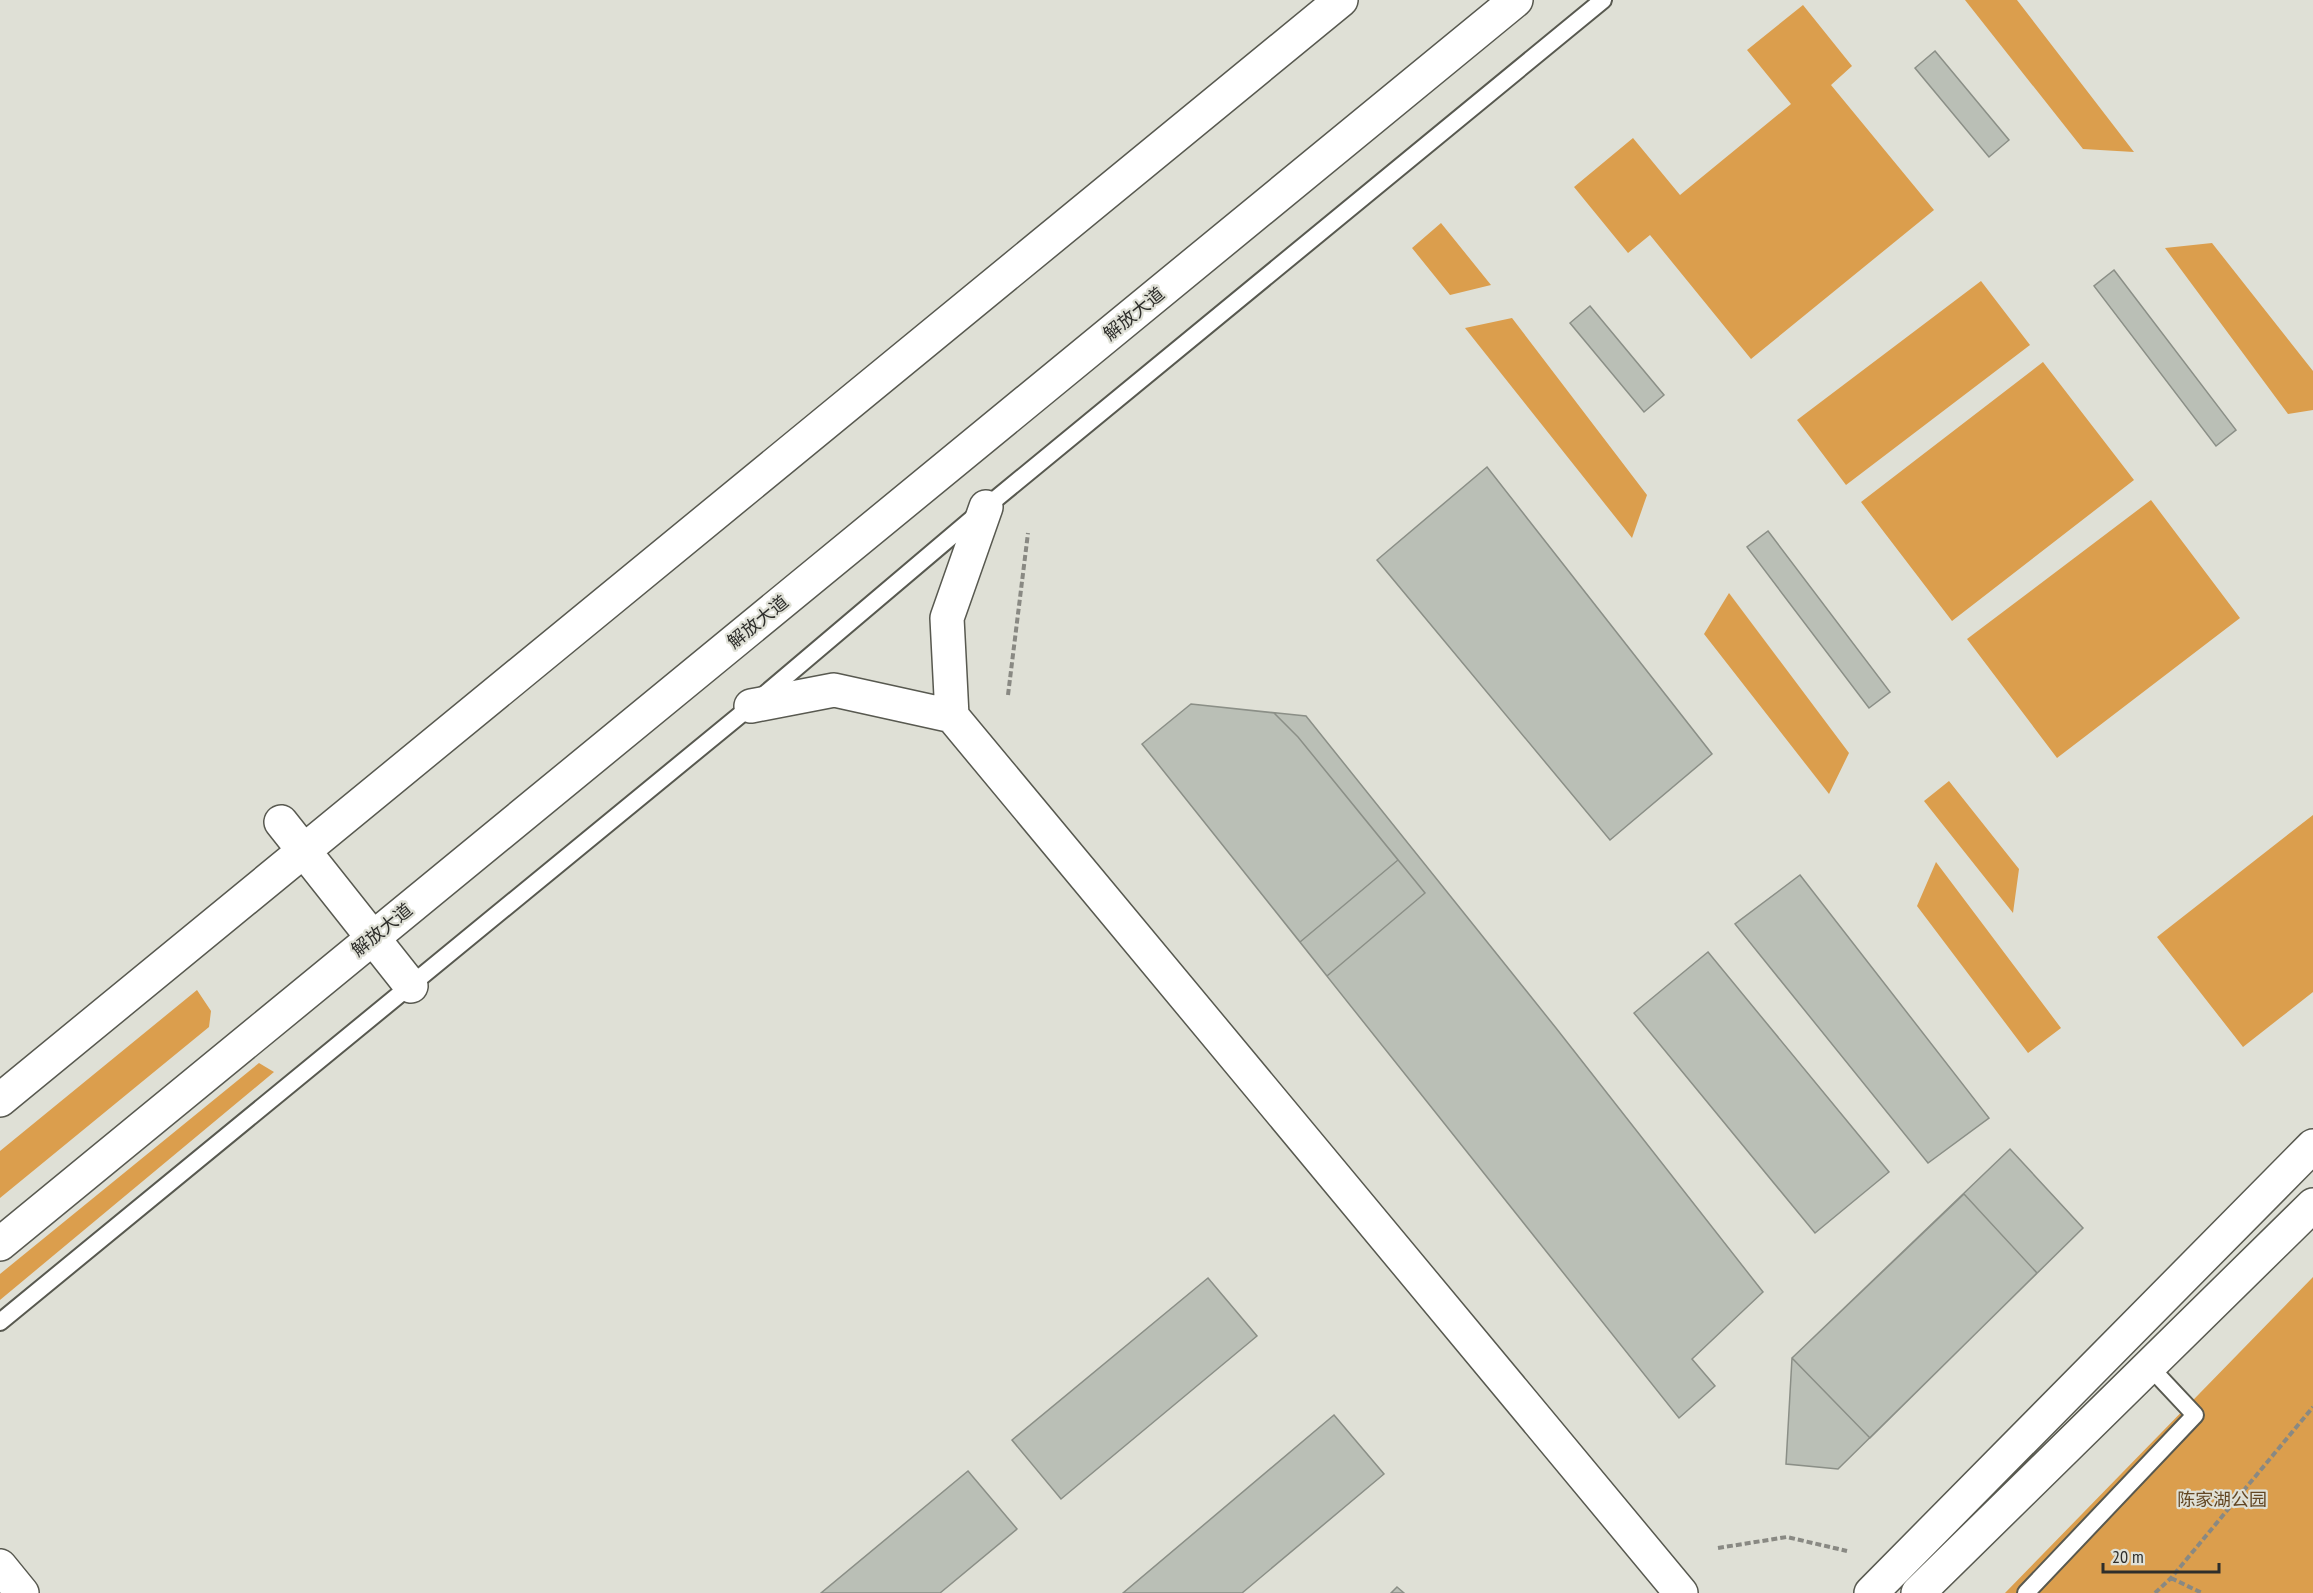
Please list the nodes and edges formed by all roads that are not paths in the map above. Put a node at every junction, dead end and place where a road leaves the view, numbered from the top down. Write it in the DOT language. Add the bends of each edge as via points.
graph roads {
  1 [pos="1341,0"];
  2 [pos="1516,0"];
  3 [pos="1603,0"];
  4 [pos="986,507"];
  5 [pos="751,706"];
  6 [pos="952,717"];
  7 [pos="281,822"];
  8 [pos="305,850"];
  9 [pos="373,938"];
  10 [pos="411,986"];
  11 [pos="0,1100"];
  12 [pos="2313,1146"];
  13 [pos="2313,1205"];
  14 [pos="0,1244"];
  15 [pos="0,1322"];
  16 [pos="2149,1366"];
  17 [pos="0,1566"];
  18 [pos="22,1593"];
  19 [pos="1681,1593"];
  20 [pos="1871,1593"];
  21 [pos="1918,1593"];
  22 [pos="2026,1593"];
  1 -- 8 [label="main road"];
  2 -- 9 [label="main road, 解放大道"];
  3 -- 4 [label="lane"];
  4 -- 5 [label="lane"];
  4 -- 6 [label="main road" via="947,618"];
  5 -- 6 [label="main road" via="834,690"];
  5 -- 10 [label="lane"];
  6 -- 19 [label="main road"];
  7 -- 8 [label="main road"];
  8 -- 9 [label="main road"];
  8 -- 11 [label="main road"];
  9 -- 10 [label="main road"];
  9 -- 14 [label="main road, 解放大道"];
  10 -- 15 [label="lane"];
  12 -- 20 [label="main road"];
  13 -- 16 [label="main road"];
  16 -- 21 [label="main road"];
  16 -- 22 [label="lane" via="2195,1415"];
  17 -- 18 [label="main road"];
}
